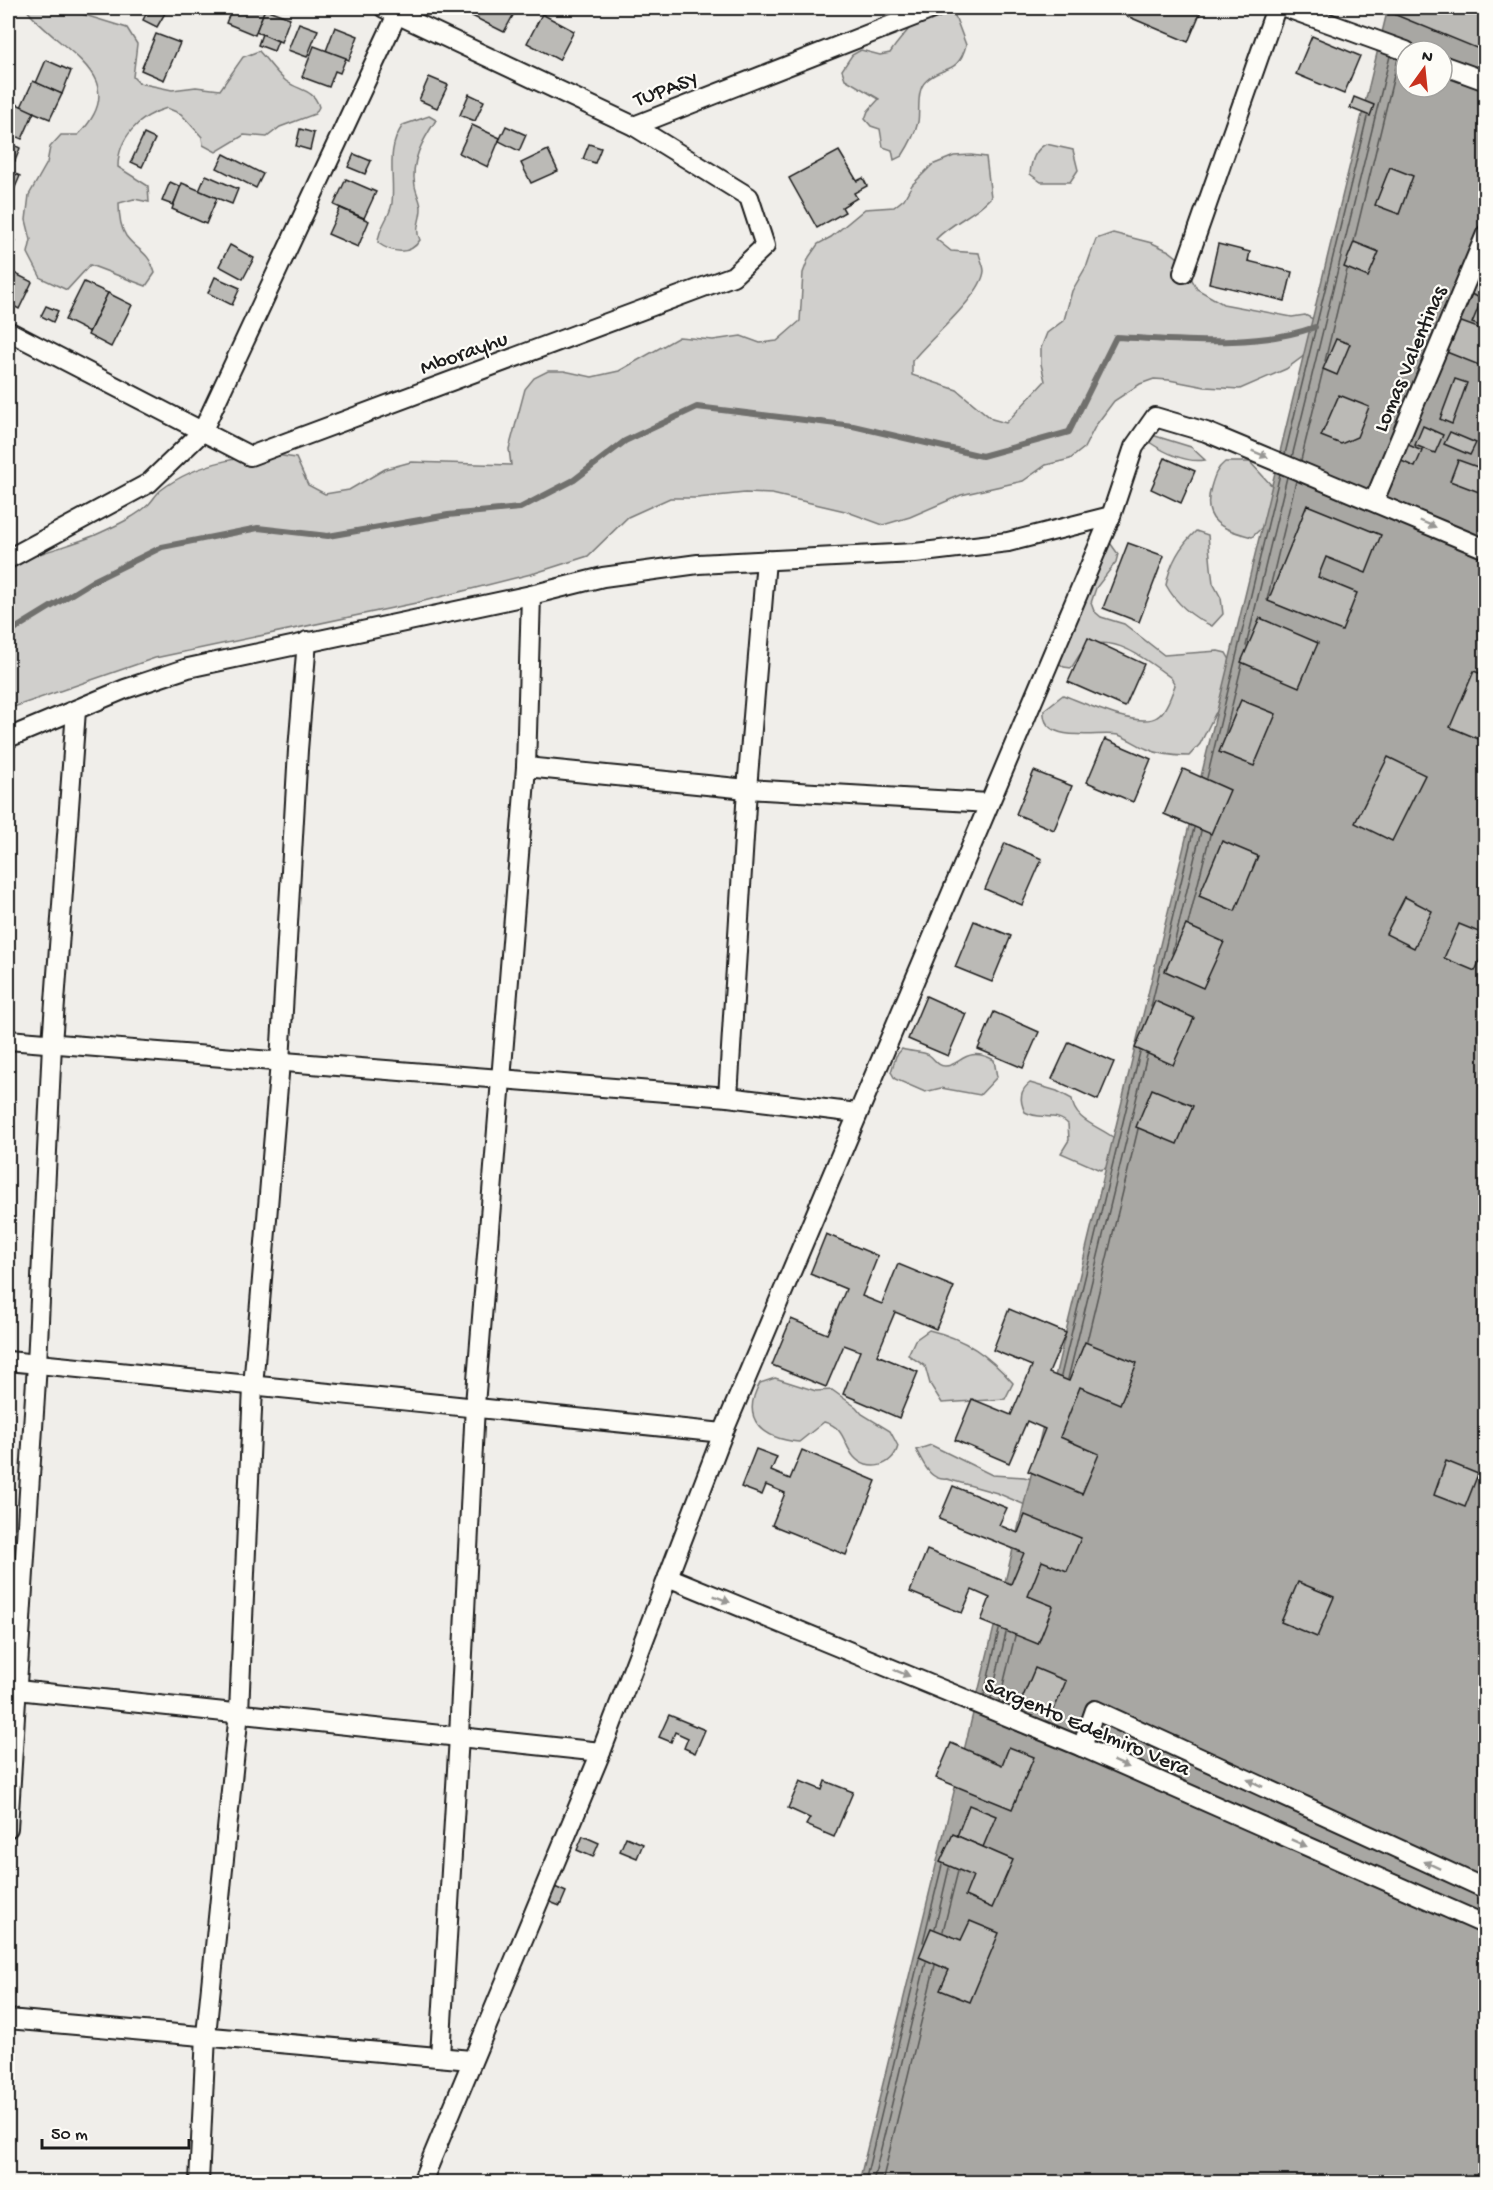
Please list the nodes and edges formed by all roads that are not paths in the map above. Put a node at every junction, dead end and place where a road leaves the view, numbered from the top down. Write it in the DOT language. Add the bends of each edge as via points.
graph roads {
  1 [pos="935,8"];
  2 [pos="1276,8"];
  3 [pos="1287,8"];
  4 [pos="394,10"];
  5 [pos="1394,47"];
  6 [pos="1454,69"];
  7 [pos="1485,81"];
  8 [pos="634,126"];
  9 [pos="1485,234"];
  10 [pos="1183,273"];
  11 [pos="8,331"];
  12 [pos="202,432"];
  13 [pos="1374,501"];
  14 [pos="1111,516"];
  15 [pos="1485,549"];
  16 [pos="8,559"];
  17 [pos="766,560"];
  18 [pos="531,596"];
  19 [pos="307,641"];
  20 [pos="76,710"];
  21 [pos="8,738"];
  22 [pos="526,767"];
  23 [pos="747,789"];
  24 [pos="989,803"];
  25 [pos="8,1040"];
  26 [pos="52,1044"];
  27 [pos="280,1062"];
  28 [pos="502,1078"];
  29 [pos="728,1097"];
  30 [pos="857,1113"];
  31 [pos="8,1361"];
  32 [pos="37,1364"];
  33 [pos="254,1387"];
  34 [pos="475,1405"];
  35 [pos="723,1433"];
  36 [pos="668,1577"];
  37 [pos="12,1690"];
  38 [pos="239,1712"];
  39 [pos="459,1736"];
  40 [pos="1083,1747"];
  41 [pos="601,1752"];
  42 [pos="8,1828"];
  43 [pos="1485,1889"];
  44 [pos="1485,1925"];
  45 [pos="8,2019"];
  46 [pos="206,2035"];
  47 [pos="440,2056"];
  48 [pos="471,2060"];
  49 [pos="199,2182"];
  50 [pos="422,2182"];
  1 -- 8 [label="street, TUPASY"];
  2 -- 10 [label="street"];
  3 -- 5 [label="street"];
  4 -- 8 [label="street, TUPASY"];
  4 -- 12 [label="street"];
  6 -- 7 [label="street"];
  8 -- 12 [label="street, Mborayhu" via="749,197 765,246 733,276 250,456"];
  9 -- 13 [label="street, Lomas Valentinas"];
  11 -- 12 [label="street, Mborayhu"];
  12 -- 16 [label="street" via="149,483"];
  14 -- 13 [label="street, one-way" via="1134,447 1155,417 1206,432"];
  13 -- 15 [label="street, one-way"];
  14 -- 17 [label="street" via="1008,542 915,553"];
  14 -- 24 [label="street"];
  17 -- 18 [label="street" via="698,564 603,577"];
  17 -- 23 [label="street"];
  18 -- 19 [label="street"];
  18 -- 22 [label="street"];
  19 -- 20 [label="street" via="188,668"];
  19 -- 27 [label="street"];
  20 -- 21 [label="street"];
  20 -- 26 [label="street"];
  22 -- 23 [label="street"];
  22 -- 28 [label="street"];
  23 -- 24 [label="street"];
  23 -- 29 [label="street"];
  24 -- 30 [label="street"];
  25 -- 26 [label="street"];
  26 -- 27 [label="street"];
  26 -- 32 [label="street"];
  27 -- 28 [label="street"];
  27 -- 33 [label="street"];
  28 -- 29 [label="street"];
  28 -- 34 [label="street"];
  29 -- 30 [label="street"];
  30 -- 35 [label="street"];
  31 -- 32 [label="street"];
  32 -- 33 [label="street"];
  32 -- 37 [label="street"];
  33 -- 34 [label="street"];
  33 -- 38 [label="street"];
  34 -- 35 [label="street"];
  34 -- 39 [label="street"];
  35 -- 36 [label="street"];
  36 -- 40 [label="street, Sargento Edelmiro Vera, one-way"];
  36 -- 41 [label="street"];
  37 -- 38 [label="street"];
  37 -- 42 [label="street"];
  38 -- 39 [label="street"];
  38 -- 46 [label="street"];
  39 -- 41 [label="street"];
  39 -- 47 [label="street"];
  43 -- 40 [label="street, Sargento Edelmiro Vera, one-way" via="1095,1710"];
  40 -- 44 [label="street, Sargento Edelmiro Vera, one-way"];
  41 -- 48 [label="street"];
  45 -- 46 [label="street"];
  46 -- 47 [label="street"];
  46 -- 49 [label="street"];
  47 -- 48 [label="street"];
  48 -- 50 [label="street"];
}
